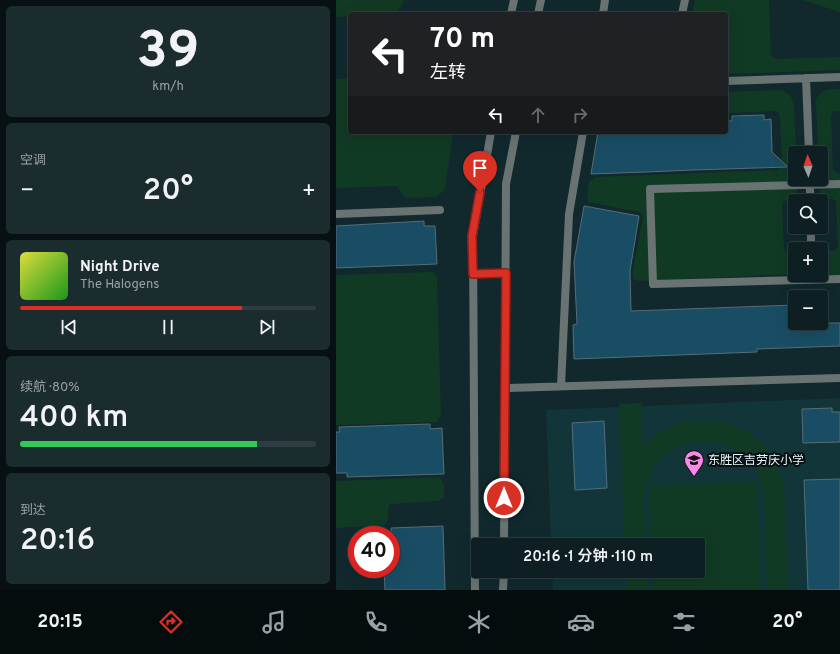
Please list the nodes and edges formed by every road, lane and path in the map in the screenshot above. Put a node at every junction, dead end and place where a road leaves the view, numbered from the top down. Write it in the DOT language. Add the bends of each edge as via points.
graph roads {
  1 [pos="514,0"];
  2 [pos="541,0"];
  3 [pos="606,0"];
  4 [pos="685,0"];
  5 [pos="511,12"];
  6 [pos="538,12"];
  7 [pos="603,12"];
  8 [pos="682,12"];
  9 [pos="840,77"];
  10 [pos="806,78"];
  11 [pos="728,81"];
  12 [pos="491,134"];
  13 [pos="516,134"];
  14 [pos="583,134"];
  15 [pos="809,146"];
  16 [pos="788,183"];
  17 [pos="828,183"];
  18 [pos="840,184"];
  19 [pos="440,210"];
  20 [pos="336,214"];
  21 [pos="506,273"];
  22 [pos="473,274"];
  23 [pos="788,278"];
  24 [pos="828,278"];
  25 [pos="840,279"];
  26 [pos="840,378"];
  27 [pos="561,386"];
  28 [pos="505,388"];
  29 [pos="504,538"];
  30 [pos="504,578"];
  31 [pos="476,590"];
  32 [pos="503,590"];
  1 -- 5 [label="street"];
  2 -- 6 [label="street"];
  3 -- 7 [label="street"];
  4 -- 8 [label="street"];
  9 -- 10 [label="street"];
  10 -- 11 [label="street"];
  10 -- 15 [label="street"];
  12 -- 22 [label="street" via="472,236"];
  13 -- 21 [label="street" via="506,184"];
  14 -- 27 [label="street" via="569,214"];
  16 -- 23 [label="street" via="650,189 653,284"];
  17 -- 18 [label="street"];
  19 -- 20 [label="street"];
  21 -- 22 [label="street"];
  21 -- 28 [label="street"];
  22 -- 31 [label="street"];
  24 -- 25 [label="street"];
  26 -- 27 [label="street"];
  27 -- 28 [label="street"];
  28 -- 29 [label="street"];
  30 -- 32 [label="street"];
}
